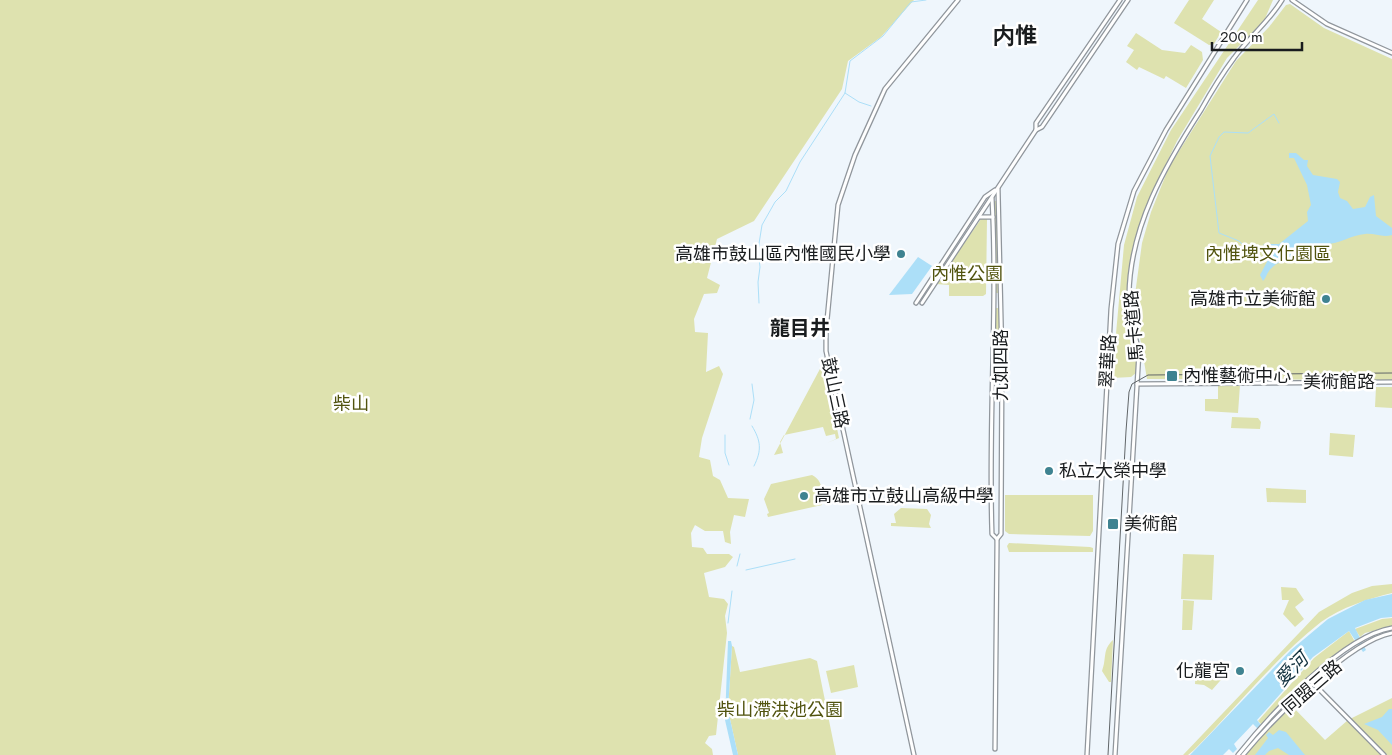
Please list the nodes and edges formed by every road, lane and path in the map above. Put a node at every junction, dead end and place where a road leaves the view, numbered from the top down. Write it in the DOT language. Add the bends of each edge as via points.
graph roads {
  1 [pos="958,0"];
  2 [pos="1120,0"];
  3 [pos="1128,0"];
  4 [pos="1247,0"];
  5 [pos="1282,0"];
  6 [pos="1292,0"];
  7 [pos="1392,53"];
  8 [pos="1036,130"];
  9 [pos="998,188"];
  10 [pos="992,198"];
  11 [pos="979,217"];
  12 [pos="993,217"];
  13 [pos="916,303"];
  14 [pos="922,303"];
  15 [pos="1392,382"];
  16 [pos="1137,384"];
  17 [pos="996,539"];
  18 [pos="1392,628"];
  19 [pos="1386,629"];
  20 [pos="1390,633"];
  21 [pos="1310,680"];
  22 [pos="1313,684"];
  23 [pos="995,749"];
  24 [pos="914,755"];
  25 [pos="1087,755"];
  26 [pos="1115,755"];
  27 [pos="1238,755"];
  28 [pos="1243,755"];
  29 [pos="1384,755"];
  1 -- 24 [label="street, 鼓山三路" via="885,89 842,188 836,218 826,341 838,410"];
  2 -- 8 [label="street" via="1036,123"];
  3 -- 8 [label="street" via="1042,127"];
  4 -- 25 [label="street, 翠華路" via="1153,154 1133,195 1118,244 1111,303"];
  5 -- 16 [label="street, 馬卡道路" via="1264,26 1233,59 1181,140 1141,224 1129,296 1139,352"];
  6 -- 7 [label="street" via="1327,24"];
  8 -- 9 [label="street"];
  9 -- 10 [label="street"];
  9 -- 13 [label="street" via="985,197"];
  9 -- 17 [label="street, 九如四路" via="1002,345 1001,534"];
  10 -- 11 [label="street"];
  10 -- 12 [label="street, 九如四路"];
  11 -- 12 [label="street"];
  11 -- 14 [label="street"];
  12 -- 17 [label="street, 九如四路" via="991,498 992,534"];
  15 -- 16 [label="street, 美術館路"];
  16 -- 26 [label="street, 馬卡道路"];
  17 -- 23 [label="street, 九如四路"];
  18 -- 19 [label="street, 同盟三路"];
  19 -- 20 [label="street"];
  19 -- 21 [label="street, 同盟三路" via="1358,641"];
  20 -- 22 [label="street, 同盟三路" via="1368,641"];
  21 -- 22 [label="street"];
  21 -- 27 [label="street, 同盟三路" via="1278,709"];
  22 -- 28 [label="street, 同盟三路" via="1262,732"];
  22 -- 29 [label="street"];
}
